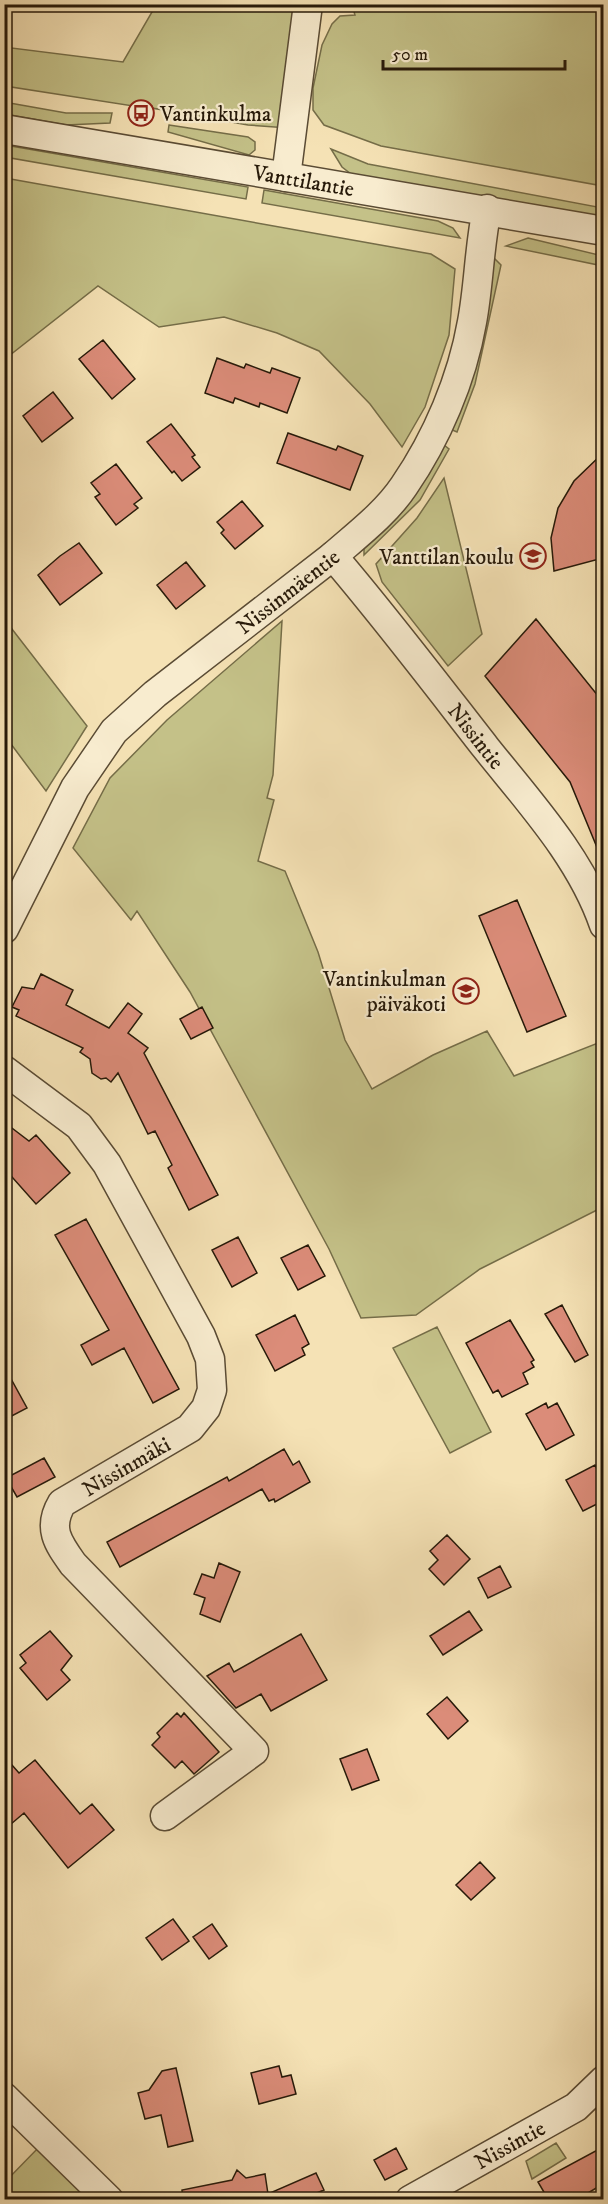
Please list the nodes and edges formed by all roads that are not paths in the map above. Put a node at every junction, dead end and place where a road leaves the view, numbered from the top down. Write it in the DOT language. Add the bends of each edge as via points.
graph roads {
  1 [pos="308,4"];
  2 [pos="4,129"];
  3 [pos="286,177"];
  4 [pos="487,209"];
  5 [pos="603,231"];
  6 [pos="333,556"];
  7 [pos="603,925"];
  8 [pos="4,929"];
  9 [pos="4,1070"];
  10 [pos="165,1816"];
  11 [pos="603,2080"];
  12 [pos="4,2097"];
  13 [pos="109,2199"];
  14 [pos="410,2199"];
  1 -- 3 [label="street"];
  2 -- 3 [label="street, Vanttilantie"];
  3 -- 4 [label="street, Vanttilantie"];
  4 -- 5 [label="street, Vanttilantie"];
  4 -- 6 [label="street, Nissinmäentie" via="472,322 458,380 404,487"];
  6 -- 7 [label="street, Nissintie" via="567,853 596,901"];
  6 -- 8 [label="street, Nissinmäentie" via="155,694 114,731 75,788"];
  9 -- 10 [label="street, Nissinmäki" via="79,1126 107,1164 210,1359 212,1390 206,1408 190,1428 62,1503 54,1522 58,1542 73,1564 254,1751"];
  11 -- 14 [label="street, Nissintie" via="576,2107"];
  12 -- 13 [label="street"];
}
